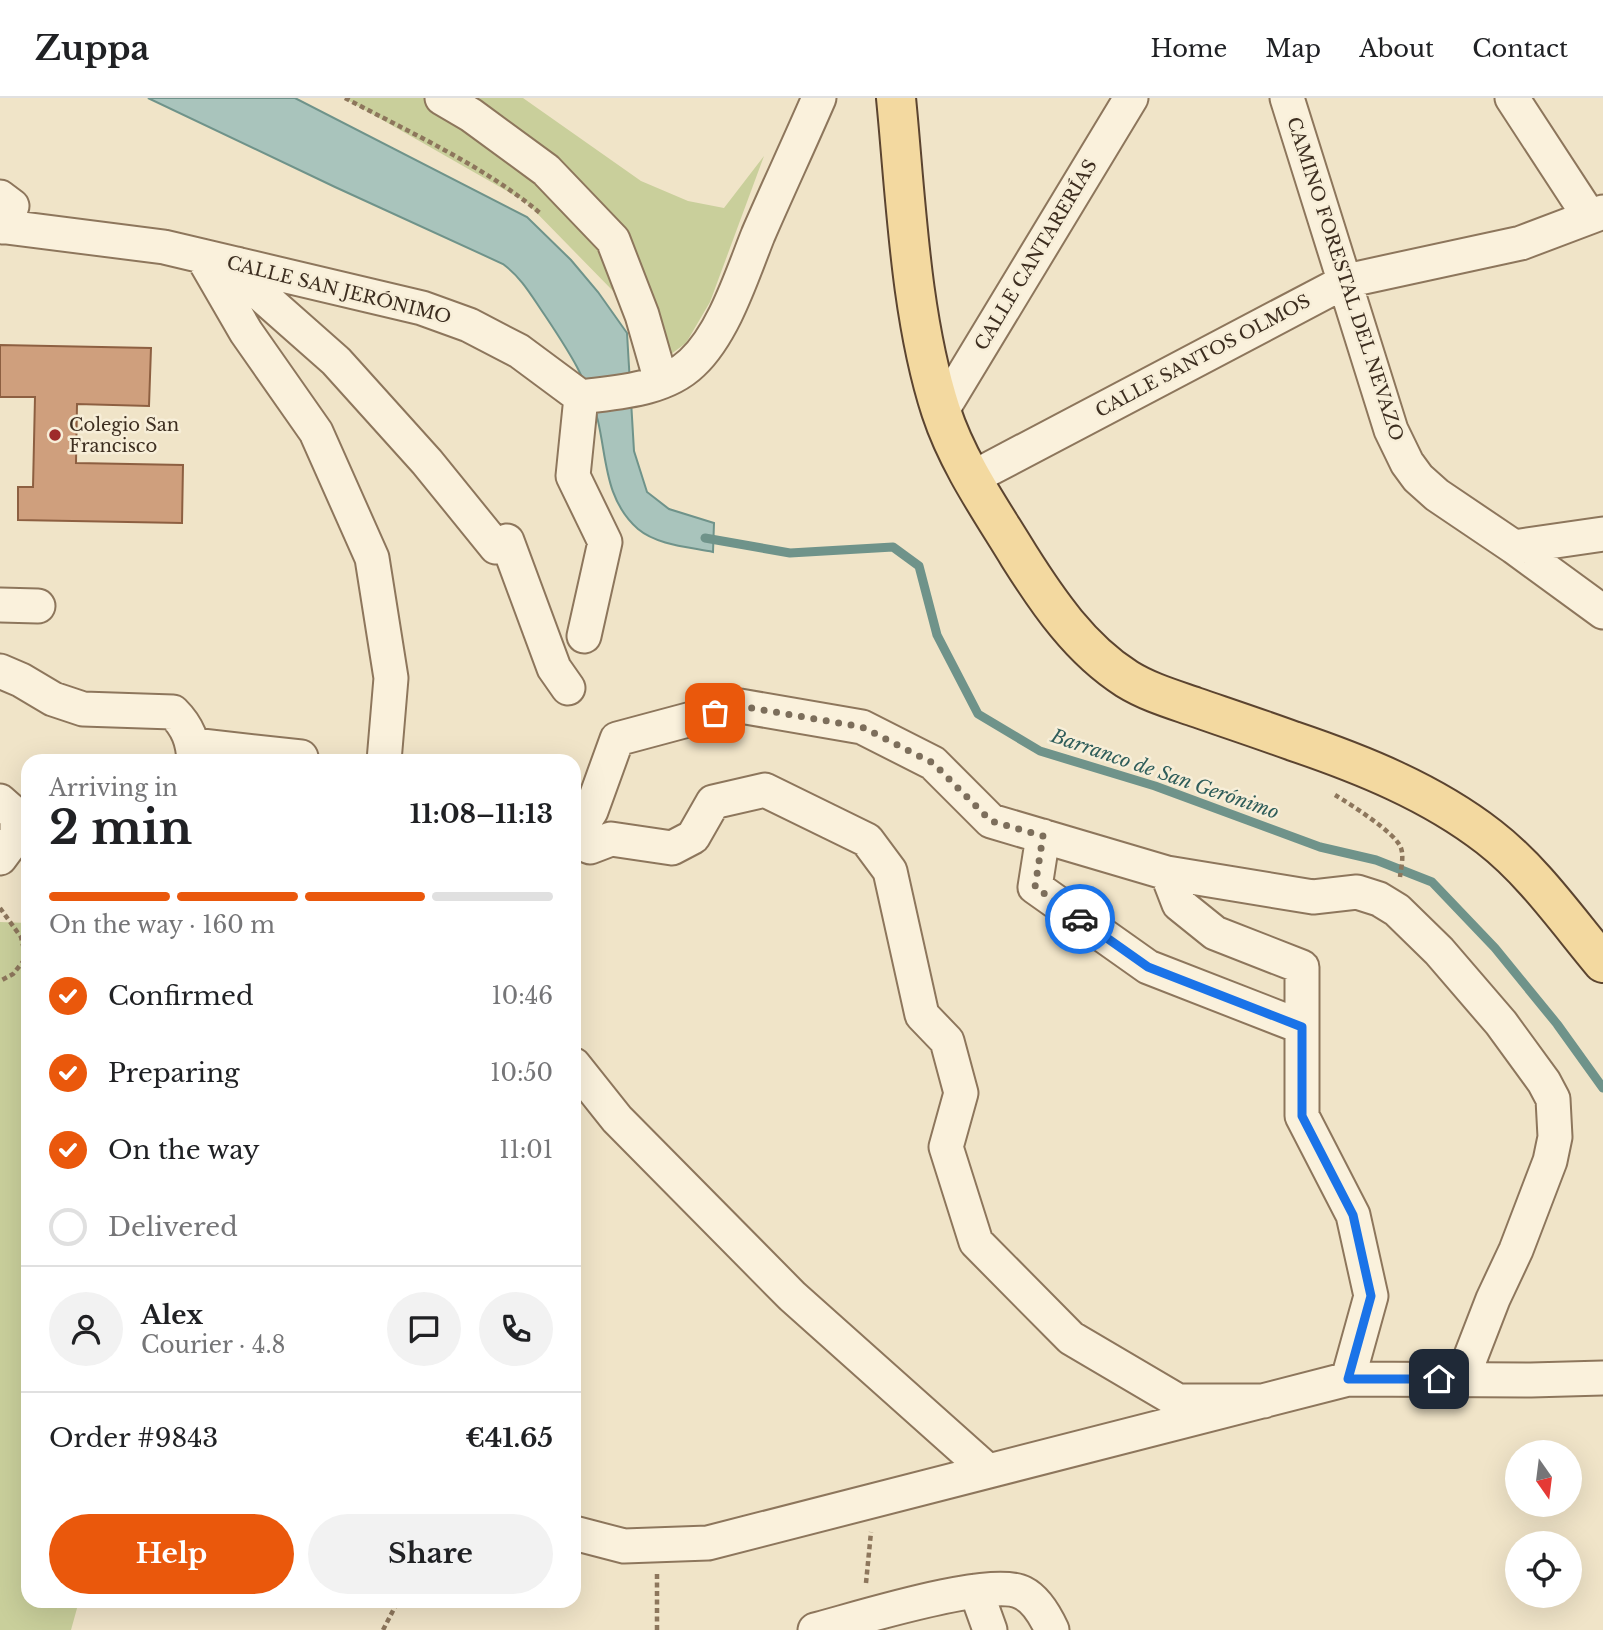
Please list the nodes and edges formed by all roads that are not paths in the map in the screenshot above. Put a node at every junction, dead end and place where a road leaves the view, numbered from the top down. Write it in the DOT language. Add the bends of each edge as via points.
graph roads {
  1 [pos="442,98"];
  2 [pos="819,98"];
  3 [pos="896,98"];
  4 [pos="1131,98"];
  5 [pos="1287,98"];
  6 [pos="1512,98"];
  7 [pos="1596,214"];
  8 [pos="1,217"];
  9 [pos="201,256"];
  10 [pos="237,264"];
  11 [pos="1346,281"];
  12 [pos="646,386"];
  13 [pos="586,397"];
  14 [pos="942,412"];
  15 [pos="972,478"];
  16 [pos="1603,534"];
  17 [pos="1514,547"];
  18 [pos="0,605"];
  19 [pos="38,606"];
  20 [pos="1603,612"];
  21 [pos="584,636"];
  22 [pos="0,671"];
  23 [pos="568,688"];
  24 [pos="193,753"];
  25 [pos="220,754"];
  26 [pos="385,754"];
  27 [pos="0,801"];
  28 [pos="581,827"];
  29 [pos="1043,836"];
  30 [pos="581,842"];
  31 [pos="9,846"];
  32 [pos="1167,873"];
  33 [pos="1603,963"];
  34 [pos="1302,1027"];
  35 [pos="581,1074"];
  36 [pos="1603,1378"];
  37 [pos="1348,1379"];
  38 [pos="1462,1379"];
  39 [pos="1264,1401"];
  40 [pos="988,1471"];
  41 [pos="581,1535"];
  42 [pos="976,1591"];
  43 [pos="892,1616"];
  44 [pos="815,1630"];
  45 [pos="990,1630"];
  46 [pos="1052,1630"];
  1 -- 12 [label="street" via="546,170 613,240 642,315"];
  2 -- 12 [label="street" via="709,343 692,364"];
  3 -- 14 [label="main road" via="919,312"];
  4 -- 14 [label="street, CALLE CANTARERÍAS"];
  5 -- 11 [label="street, CAMINO FORESTAL DEL NEVAZO"];
  6 -- 7 [label="street"];
  7 -- 11 [label="street, CALLE SANTOS OLMOS" via="1521,243"];
  8 -- 9 [label="street, CALLE SAN JERÓNIMO"];
  9 -- 10 [label="street, CALLE SAN JERÓNIMO"];
  9 -- 26 [label="street" via="246,332 316,432 372,558 391,678"];
  10 -- 13 [label="street, CALLE SAN JERÓNIMO" via="422,308 469,325 519,351"];
  10 -- 23 [label="street" via="258,292 337,361 496,547 508,541 554,668"];
  11 -- 15 [label="street, CALLE SANTOS OLMOS"];
  11 -- 17 [label="street, CAMINO FORESTAL DEL NEVAZO" via="1391,430 1407,463 1437,495"];
  12 -- 13 [label="street"];
  13 -- 21 [label="street" via="573,476 605,542"];
  14 -- 15 [label="main road"];
  15 -- 33 [label="main road" via="1046,599 1071,630 1127,679 1157,694 1345,758 1444,805 1491,838 1532,878"];
  16 -- 17 [label="street"];
  17 -- 20 [label="street, CAMINO FORESTAL DEL NEVAZO"];
  18 -- 19 [label="street"];
  22 -- 24 [label="street" via="83,709 173,712 185,724"];
  24 -- 25 [label="street"];
  27 -- 31 [label="street" via="17,816"];
  28 -- 29 [label="street" via="617,739 740,706 862,727 933,763 991,821"];
  29 -- 32 [label="street"];
  29 -- 34 [label="street" via="1035,887 1148,967"];
  30 -- 39 [label="street" via="590,847 611,839 672,848 693,836 713,802 765,790 867,840 890,871 922,1015 947,1041 961,1093 946,1147 976,1242 1071,1338 1178,1401"];
  32 -- 34 [label="street" via="1179,904 1214,933 1302,967"];
  32 -- 38 [label="street" via="1313,897 1357,892 1380,899 1439,951 1544,1082 1555,1117 1550,1161"];
  34 -- 37 [label="street" via="1302,1116 1353,1215 1371,1296"];
  35 -- 40 [label="street" via="617,1119 792,1296"];
  36 -- 38 [label="street"];
  37 -- 38 [label="street"];
  37 -- 39 [label="street"];
  39 -- 40 [label="street"];
  40 -- 41 [label="street" via="708,1544 624,1546"];
  42 -- 43 [label="street"];
  42 -- 45 [label="street"];
  42 -- 46 [label="street" via="1002,1587 1024,1593 1042,1610"];
  43 -- 44 [label="street"];
}
